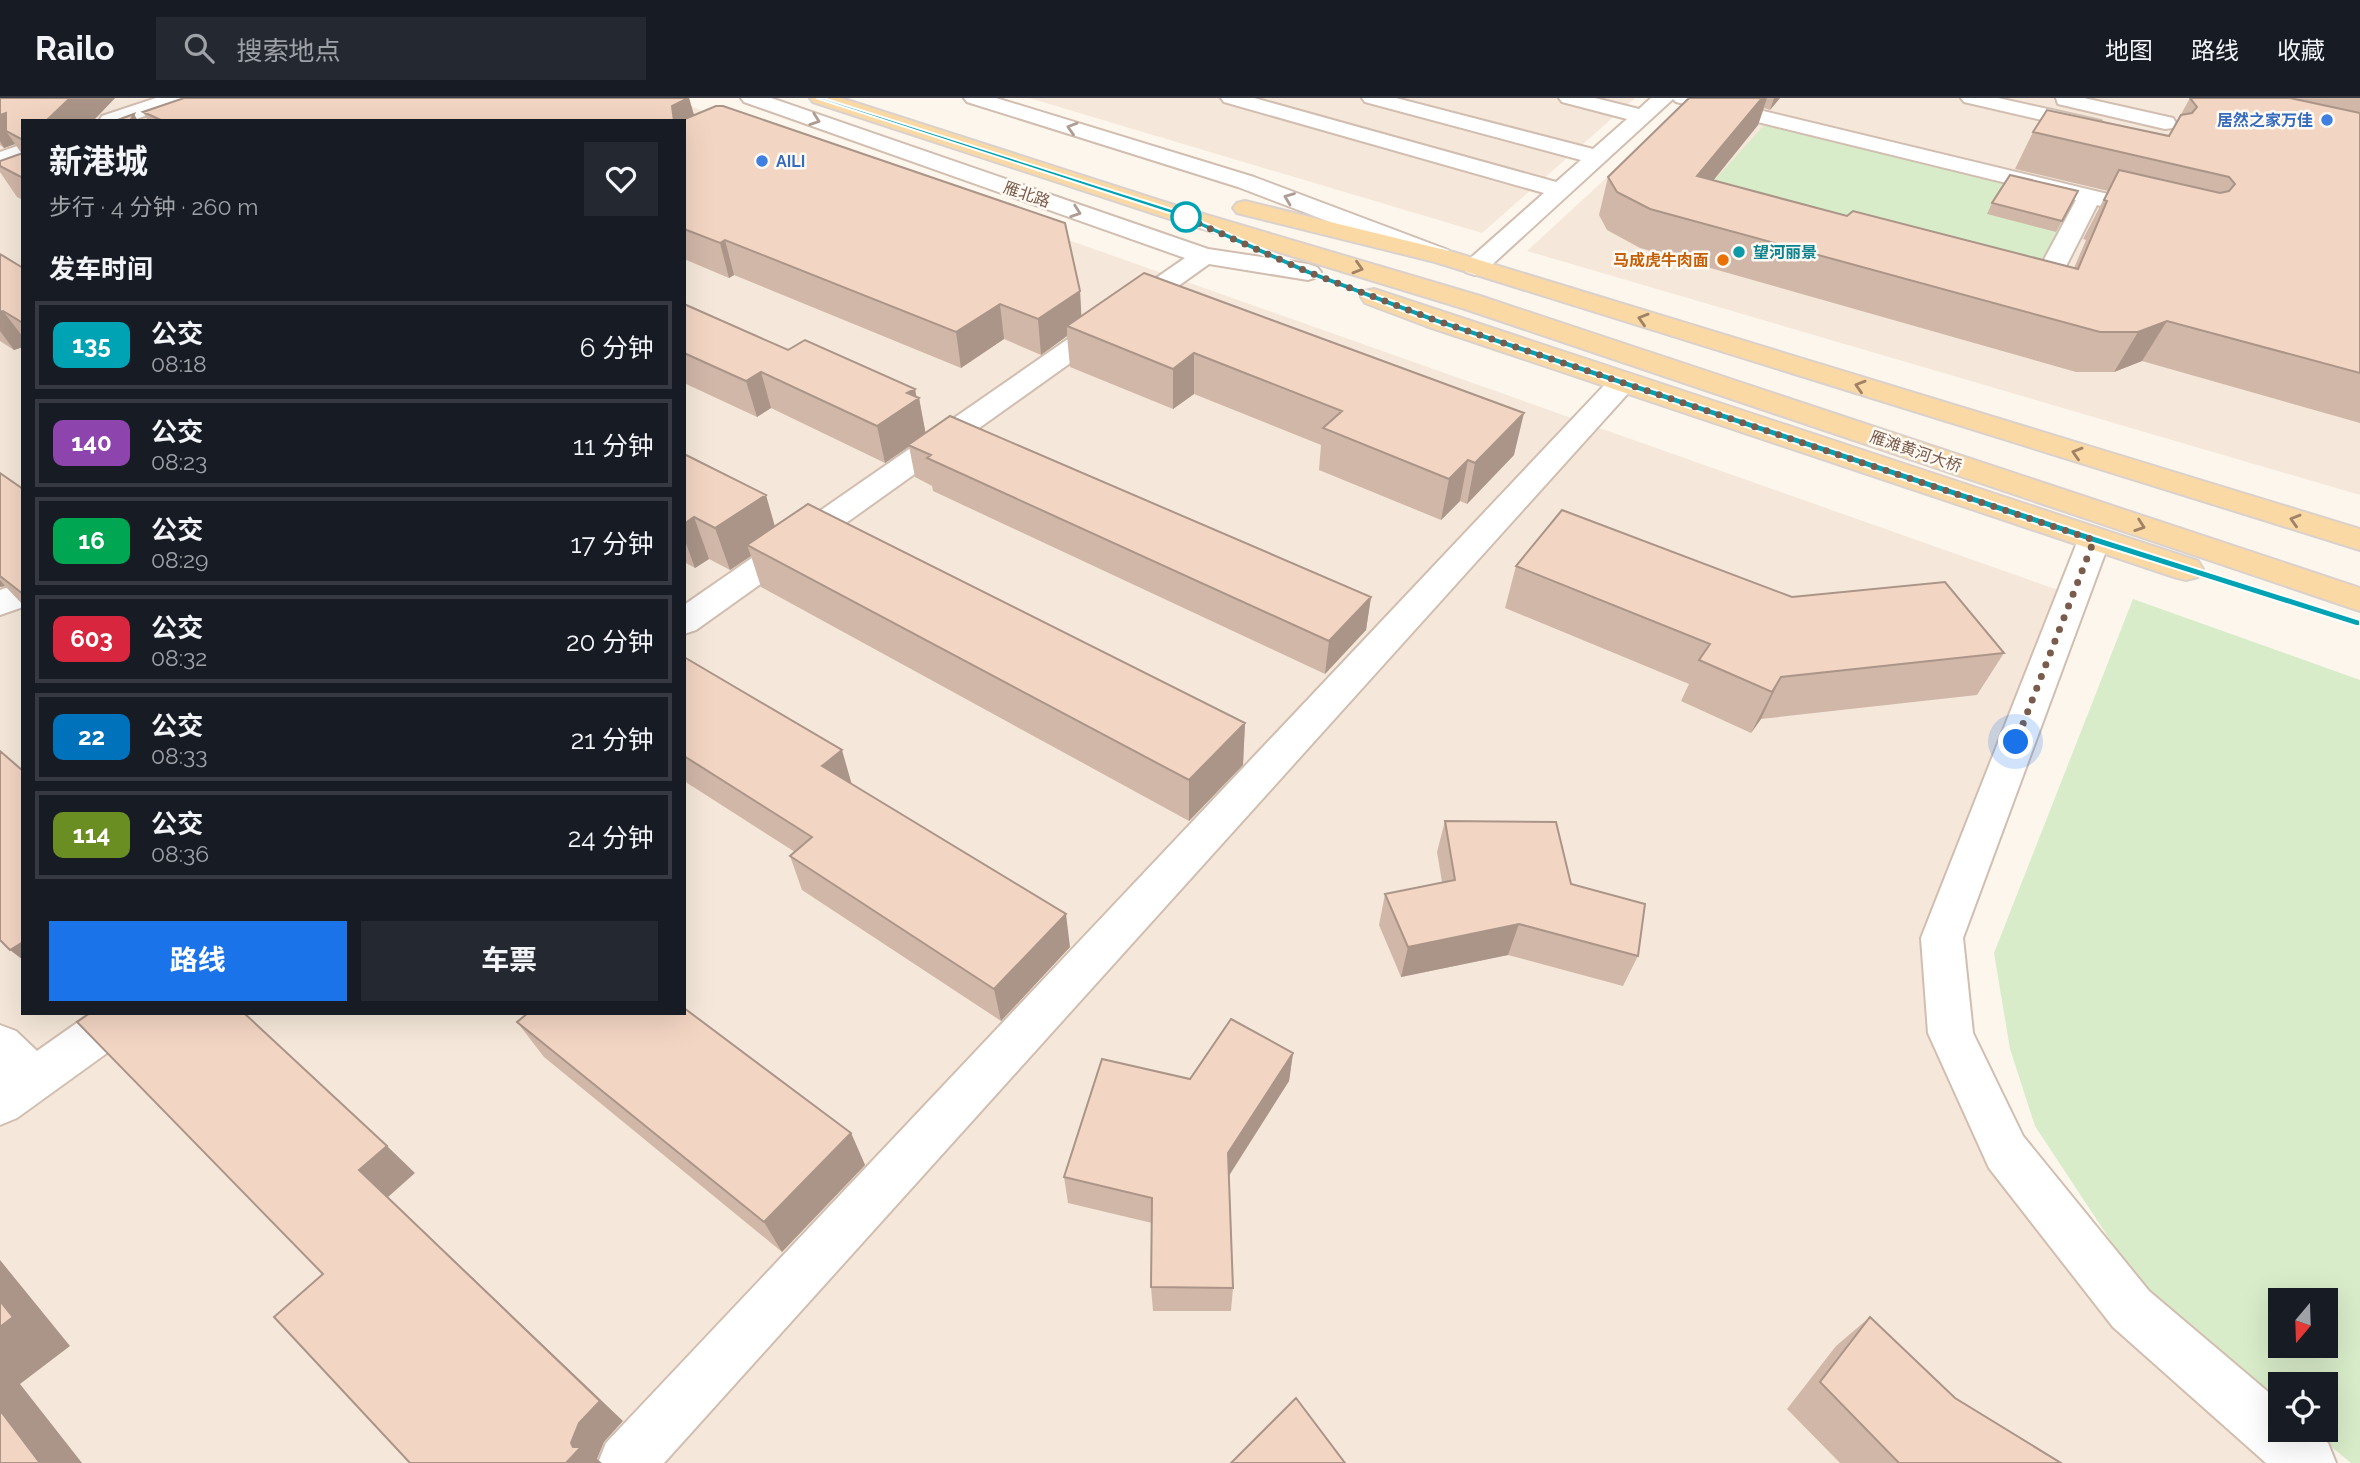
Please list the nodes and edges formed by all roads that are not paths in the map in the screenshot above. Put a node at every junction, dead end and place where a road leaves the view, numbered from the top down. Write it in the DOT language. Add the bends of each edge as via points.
graph roads {
  1 [pos="176,98"];
  2 [pos="751,98"];
  3 [pos="820,98"];
  4 [pos="974,98"];
  5 [pos="1231,98"];
  6 [pos="1372,98"];
  7 [pos="1569,98"];
  8 [pos="1663,98"];
  9 [pos="1684,98"];
  10 [pos="1971,98"];
  11 [pos="2055,98"];
  12 [pos="2146,98"];
  13 [pos="1282,104"];
  14 [pos="774,106"];
  15 [pos="1643,117"];
  16 [pos="116,119"];
  17 [pos="740,121"];
  18 [pos="2166,123"];
  19 [pos="1594,131"];
  20 [pos="1620,137"];
  21 [pos="21,152"];
  22 [pos="1597,158"];
  23 [pos="0,159"];
  24 [pos="1560,190"];
  25 [pos="2090,196"];
  26 [pos="1175,213"];
  27 [pos="2170,216"];
  28 [pos="1204,256"];
  29 [pos="1444,257"];
  30 [pos="1308,272"];
  31 [pos="2045,282"];
  32 [pos="1477,287"];
  33 [pos="1622,383"];
  34 [pos="2094,540"];
  35 [pos="2360,540"];
  36 [pos="2360,575"];
  37 [pos="21,594"];
  38 [pos="2360,600"];
  39 [pos="0,604"];
  40 [pos="686,621"];
  41 [pos="2360,623"];
  42 [pos="124,1015"];
  43 [pos="0,1045"];
  44 [pos="17,1091"];
  45 [pos="626,1463"];
  46 [pos="2308,1463"];
  1 -- 16 [label="street"];
  2 -- 14 [label="street, 雁北路"];
  3 -- 26 [label="main road, 雁北路"];
  29 -- 4 [label="street, one-way" via="1246,182"];
  5 -- 13 [label="street"];
  6 -- 22 [label="street"];
  7 -- 15 [label="street"];
  8 -- 15 [label="street"];
  9 -- 25 [label="street"];
  10 -- 18 [label="street"];
  11 -- 18 [label="street"];
  12 -- 18 [label="street"];
  13 -- 24 [label="street"];
  14 -- 17 [label="street"];
  14 -- 28 [label="street, 雁北路, one-way"];
  15 -- 20 [label="street"];
  19 -- 20 [label="street"];
  20 -- 22 [label="street"];
  21 -- 23 [label="street"];
  22 -- 24 [label="street"];
  24 -- 32 [label="street"];
  25 -- 27 [label="street"];
  25 -- 31 [label="street"];
  26 -- 30 [label="main road"];
  26 -- 32 [label="main road, one-way"];
  28 -- 30 [label="street, 雁北路"];
  28 -- 40 [label="street"];
  29 -- 32 [label="main road"];
  29 -- 32 [label="main road" via="1212,201"];
  30 -- 33 [label="main road"];
  35 -- 32 [label="main road, one-way"];
  32 -- 36 [label="main road, 雁滩黄河大桥"];
  32 -- 38 [label="main road, 雁滩黄河大桥, one-way"];
  33 -- 34 [label="main road"];
  33 -- 45 [label="street"];
  34 -- 41 [label="main road"];
  34 -- 46 [label="street" via="1942,938 1951,1033 2006,1152 2131,1309"];
  37 -- 39 [label="street"];
  42 -- 44 [label="street"];
  43 -- 44 [label="street"];
}
